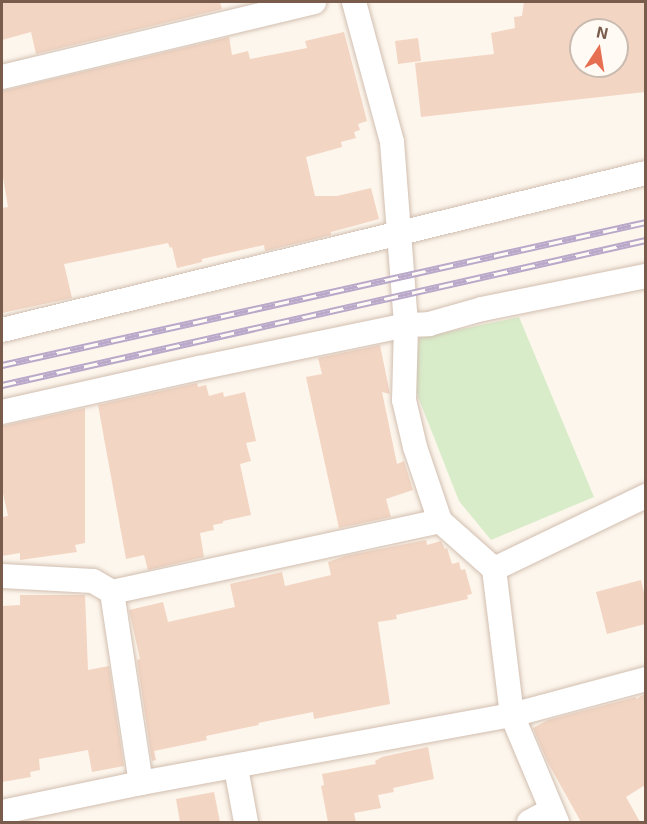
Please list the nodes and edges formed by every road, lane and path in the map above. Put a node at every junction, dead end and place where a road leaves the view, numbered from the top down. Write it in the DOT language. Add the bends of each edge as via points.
graph roads {
  1 [pos="314,2"];
  2 [pos="354,2"];
  3 [pos="2,76"];
  4 [pos="645,173"];
  5 [pos="399,236"];
  6 [pos="645,276"];
  7 [pos="406,325"];
  8 [pos="2,330"];
  9 [pos="2,412"];
  10 [pos="645,496"];
  11 [pos="440,521"];
  12 [pos="494,569"];
  13 [pos="2,576"];
  14 [pos="112,592"];
  15 [pos="645,679"];
  16 [pos="512,715"];
  17 [pos="236,768"];
  18 [pos="141,783"];
  19 [pos="10,815"];
  20 [pos="554,817"];
  21 [pos="246,822"];
  22 [pos="529,822"];
  1 -- 3 [label="street"];
  2 -- 5 [label="street" via="392,142"];
  4 -- 5 [label="street"];
  5 -- 7 [label="street"];
  5 -- 8 [label="street"];
  6 -- 7 [label="street" via="482,309 429,324"];
  7 -- 9 [label="street"];
  7 -- 11 [label="street" via="404,400"];
  10 -- 12 [label="street"];
  11 -- 12 [label="street"];
  11 -- 14 [label="street"];
  12 -- 16 [label="street"];
  13 -- 14 [label="street" via="93,581"];
  14 -- 18 [label="street"];
  15 -- 16 [label="street"];
  16 -- 17 [label="street"];
  16 -- 20 [label="street"];
  17 -- 18 [label="street"];
  17 -- 21 [label="street"];
  18 -- 19 [label="street"];
  20 -- 22 [label="street"];
}
